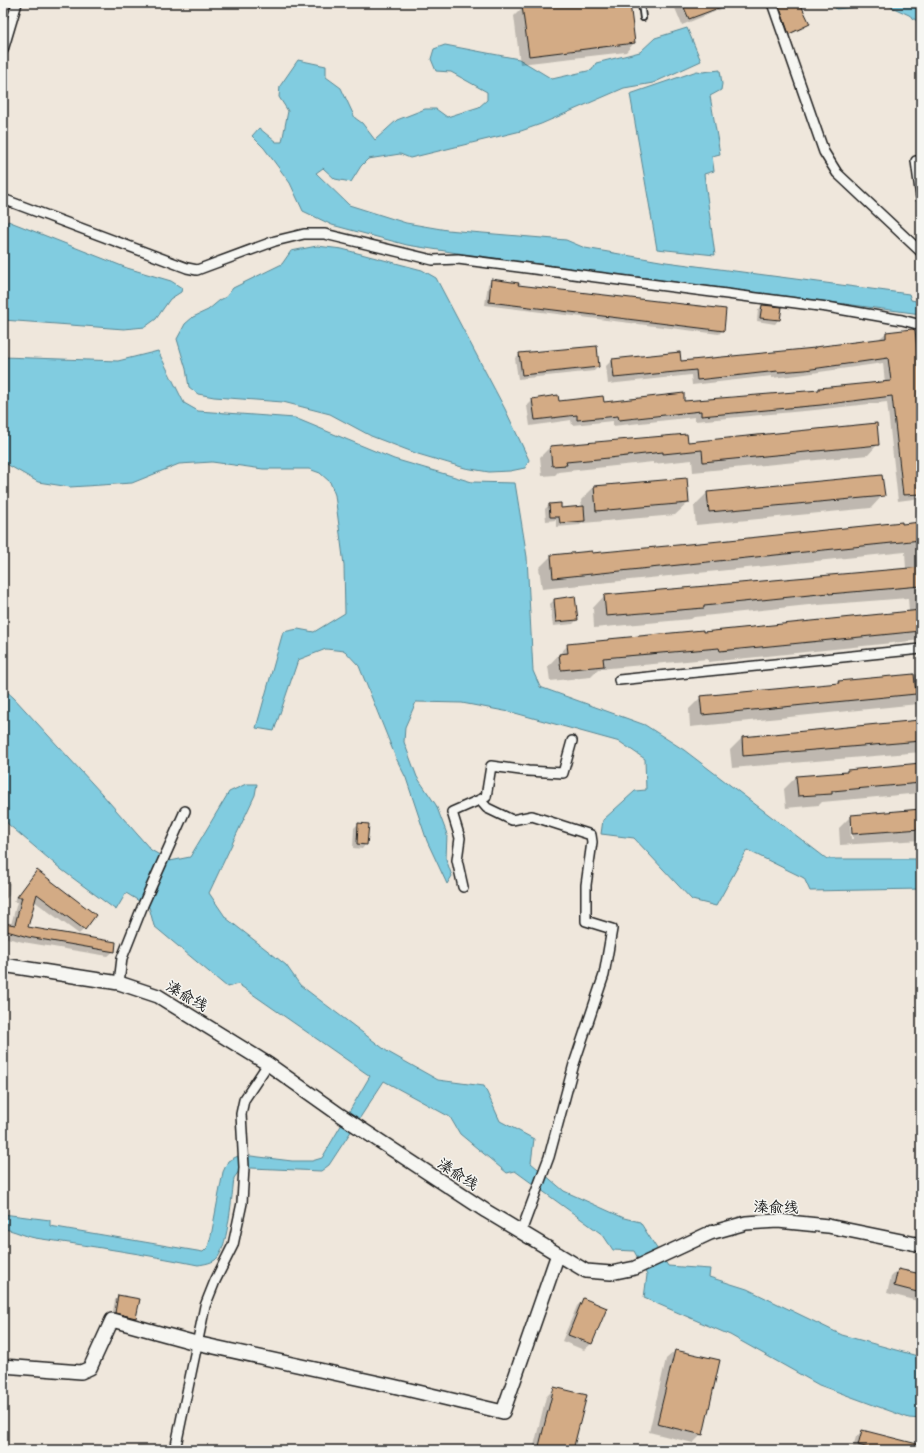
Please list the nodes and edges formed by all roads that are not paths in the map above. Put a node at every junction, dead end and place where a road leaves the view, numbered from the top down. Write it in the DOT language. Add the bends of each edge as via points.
graph roads {
  1 [pos="17,3"];
  2 [pos="641,3"];
  3 [pos="772,3"];
  4 [pos="643,18"];
  5 [pos="3,50"];
  6 [pos="916,161"];
  7 [pos="920,193"];
  8 [pos="3,199"];
  9 [pos="921,252"];
  10 [pos="921,325"];
  11 [pos="921,649"];
  12 [pos="619,680"];
  13 [pos="572,741"];
  14 [pos="480,800"];
  15 [pos="185,811"];
  16 [pos="463,887"];
  17 [pos="3,965"];
  18 [pos="119,983"];
  19 [pos="268,1064"];
  20 [pos="521,1232"];
  21 [pos="921,1245"];
  22 [pos="558,1254"];
  23 [pos="196,1343"];
  24 [pos="3,1366"];
  25 [pos="175,1450"];
  1 -- 5 [label="street"];
  2 -- 4 [label="lane"];
  3 -- 9 [label="street" via="824,152 837,173"];
  6 -- 7 [label="street"];
  8 -- 10 [label="street" via="196,270 275,241 304,234 325,234 433,260 458,260 820,306"];
  11 -- 12 [label="street"];
  13 -- 14 [label="street" via="563,773 491,766 486,797"];
  14 -- 16 [label="street" via="452,812 460,838 457,860"];
  14 -- 20 [label="street" via="487,808 512,820 532,816 591,835 586,885 586,921 612,929 604,975 574,1064 549,1157"];
  15 -- 18 [label="street" via="142,905 122,958"];
  17 -- 18 [label="main road, 溱俞线"];
  18 -- 19 [label="main road, 溱俞线" via="158,996"];
  19 -- 20 [label="main road, 溱俞线" via="340,1115"];
  19 -- 23 [label="street" via="244,1100 241,1114 244,1167 242,1203 233,1245 205,1306"];
  20 -- 22 [label="main road, 溱俞线"];
  21 -- 22 [label="main road, 溱俞线" via="828,1226 778,1220 746,1223 710,1233 635,1268 610,1273 586,1271"];
  22 -- 23 [label="main road" via="504,1412"];
  23 -- 24 [label="main road" via="112,1320 90,1368 86,1370 81,1372"];
  23 -- 25 [label="street"];
}
